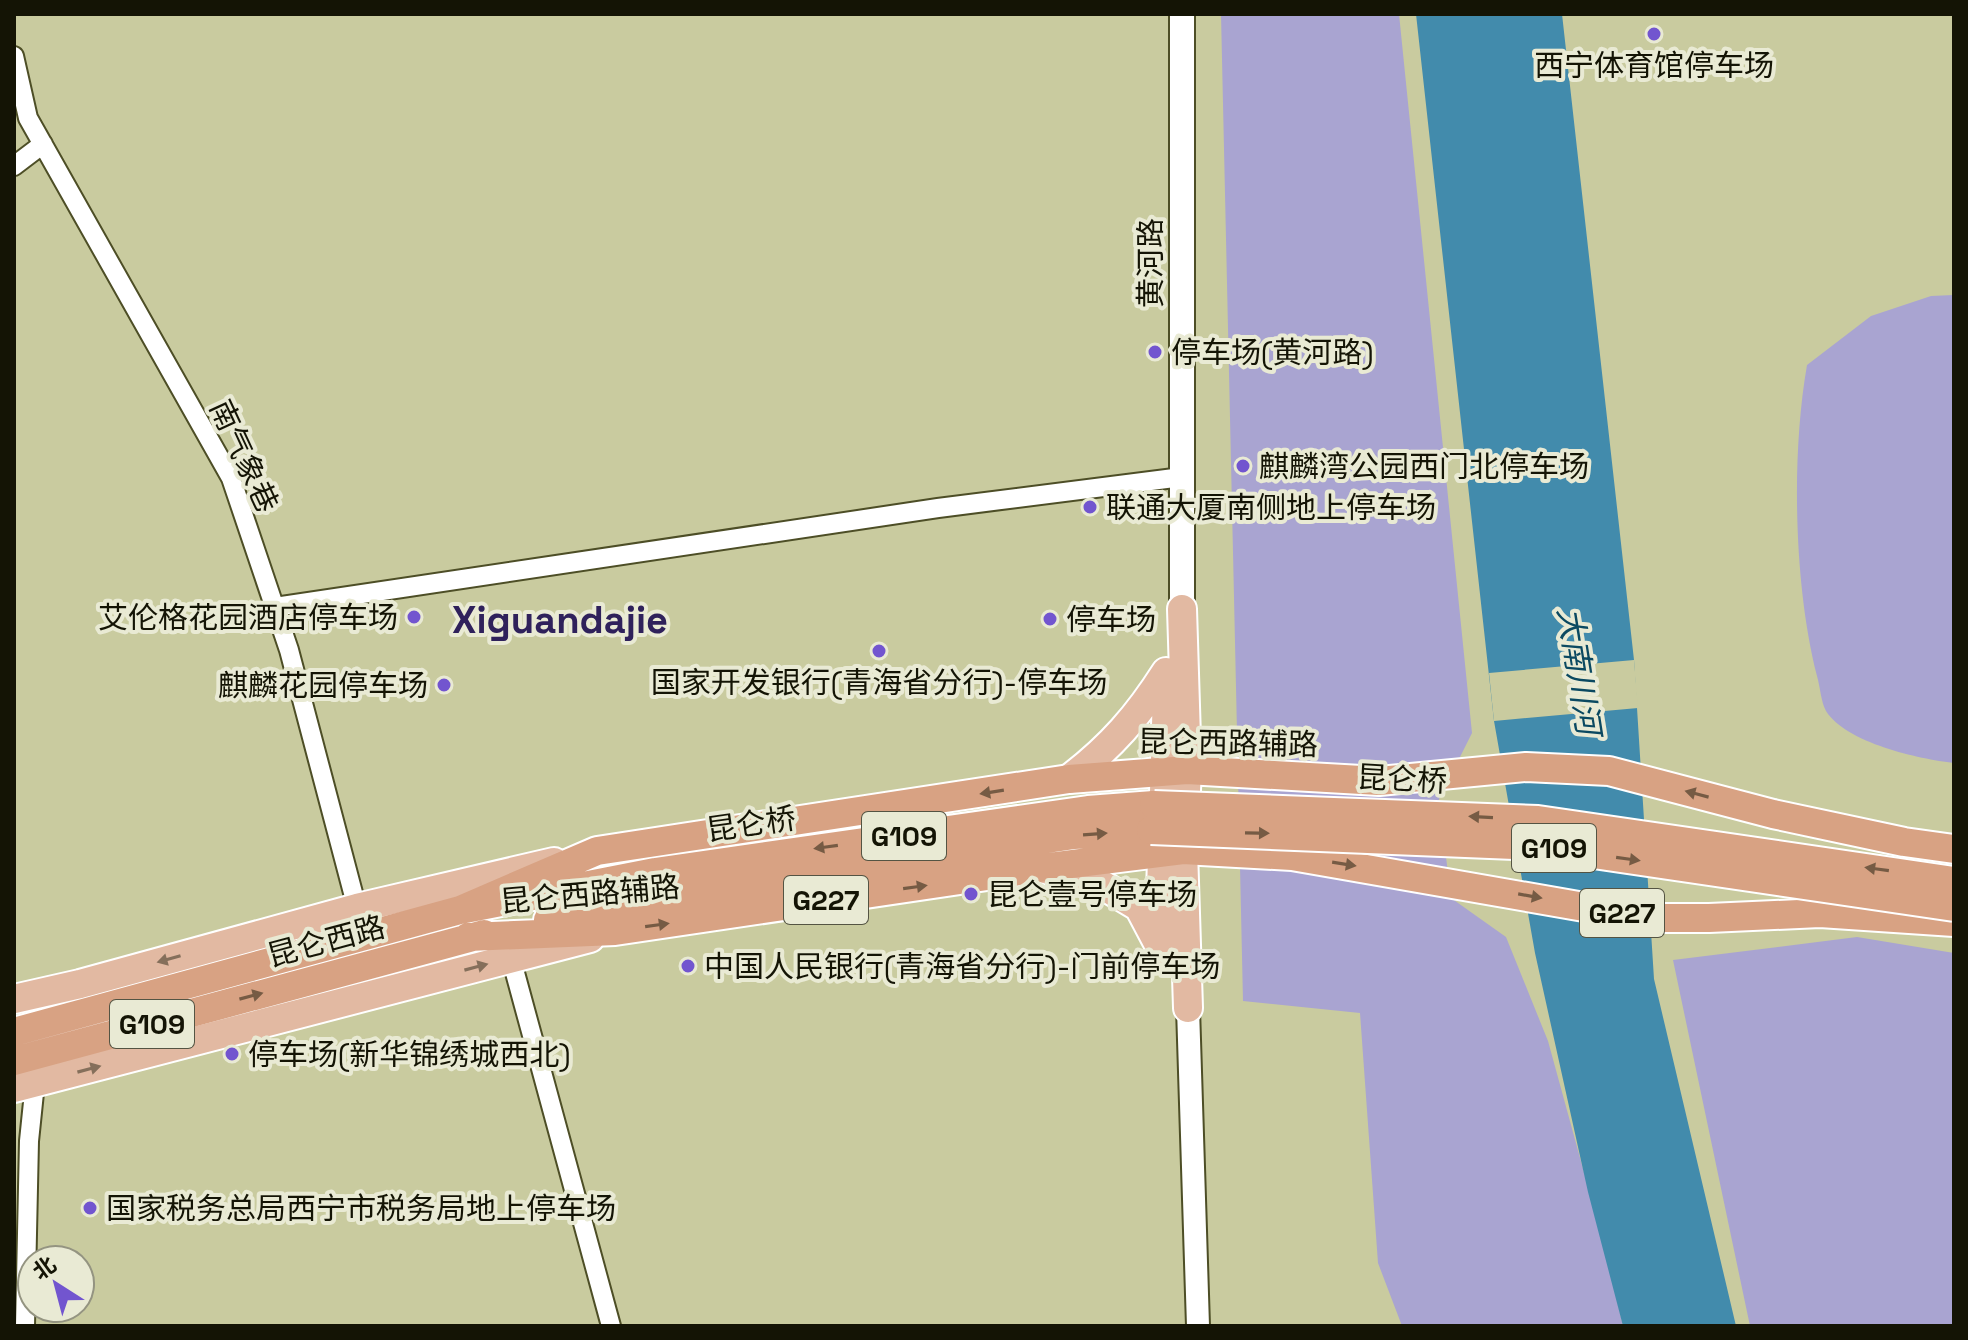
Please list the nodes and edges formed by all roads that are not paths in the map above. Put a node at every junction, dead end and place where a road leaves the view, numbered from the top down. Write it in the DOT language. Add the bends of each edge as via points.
graph roads {
  1 [pos="1182,14"];
  2 [pos="14,56"];
  3 [pos="43,144"];
  4 [pos="14,166"];
  5 [pos="1182,477"];
  6 [pos="275,607"];
  7 [pos="1182,609"];
  8 [pos="1167,670"];
  9 [pos="1176,771"];
  10 [pos="1069,779"];
  11 [pos="1954,849"];
  12 [pos="597,851"];
  13 [pos="1173,851"];
  14 [pos="1040,868"];
  15 [pos="1954,881"];
  16 [pos="656,885"];
  17 [pos="1954,907"];
  18 [pos="357,908"];
  19 [pos="460,910"];
  20 [pos="1954,922"];
  21 [pos="615,931"];
  22 [pos="468,937"];
  23 [pos="228,942"];
  24 [pos="511,958"];
  25 [pos="14,999"];
  26 [pos="1188,1008"];
  27 [pos="302,1013"];
  28 [pos="14,1032"];
  29 [pos="14,1061"];
  30 [pos="25,1086"];
  31 [pos="14,1106"];
  32 [pos="25,1326"];
  33 [pos="611,1326"];
  34 [pos="1198,1326"];
  1 -- 5 [label="main road, 黄河路"];
  2 -- 3 [label="street, 南气象巷" via="28,118"];
  3 -- 4 [label="street"];
  3 -- 6 [label="street, 南气象巷" via="231,478"];
  5 -- 6 [label="street" via="922,510"];
  5 -- 7 [label="main road, 黄河路"];
  6 -- 18 [label="street, 南气象巷"];
  7 -- 8 [label="main road"];
  7 -- 9 [label="main road"];
  8 -- 9 [label="main road"];
  8 -- 10 [label="main road" via="1140,712 1102,755"];
  9 -- 10 [label="highway, 昆仑西路辅路"];
  11 -- 9 [label="highway, 昆仑西路辅路, one-way" via="1773,814 1609,771 1526,767 1379,781"];
  9 -- 13 [label="main road"];
  10 -- 12 [label="highway, 昆仑西路辅路, one-way"];
  12 -- 18 [label="main road"];
  12 -- 19 [label="highway, 昆仑西路辅路"];
  13 -- 14 [label="highway, 昆仑西路辅路 / G227"];
  13 -- 20 [label="highway, 昆仑西路辅路 / G227, one-way" via="1292,856 1647,918 1820,913"];
  13 -- 26 [label="main road" via="1161,892"];
  21 -- 14 [label="highway, 昆仑西路辅路 / G227, one-way"];
  14 -- 26 [label="main road" via="1094,880 1139,907"];
  15 -- 16 [label="highway, 昆仑桥 / G109, one-way, bridge" via="1538,820 1154,805 1088,810"];
  16 -- 17 [label="highway, 昆仑桥 / G109, one-way, bridge" via="1151,830 1539,846"];
  16 -- 19 [label="highway, 昆仑西路 / G109"];
  16 -- 22 [label="highway, 昆仑西路 / G109"];
  18 -- 23 [label="main road"];
  19 -- 23 [label="main road" via="406,909 332,930"];
  19 -- 28 [label="highway, 昆仑西路 / G109"];
  21 -- 22 [label="highway, 昆仑西路辅路 / G227"];
  21 -- 24 [label="main road"];
  22 -- 27 [label="main road" via="429,964 352,986"];
  29 -- 22 [label="highway, 昆仑西路 / G109, one-way"];
  23 -- 25 [label="main road, one-way"];
  27 -- 24 [label="main road, one-way"];
  24 -- 33 [label="street"];
  26 -- 34 [label="street"];
  30 -- 27 [label="main road, one-way"];
  30 -- 31 [label="street"];
  30 -- 32 [label="street"];
}
